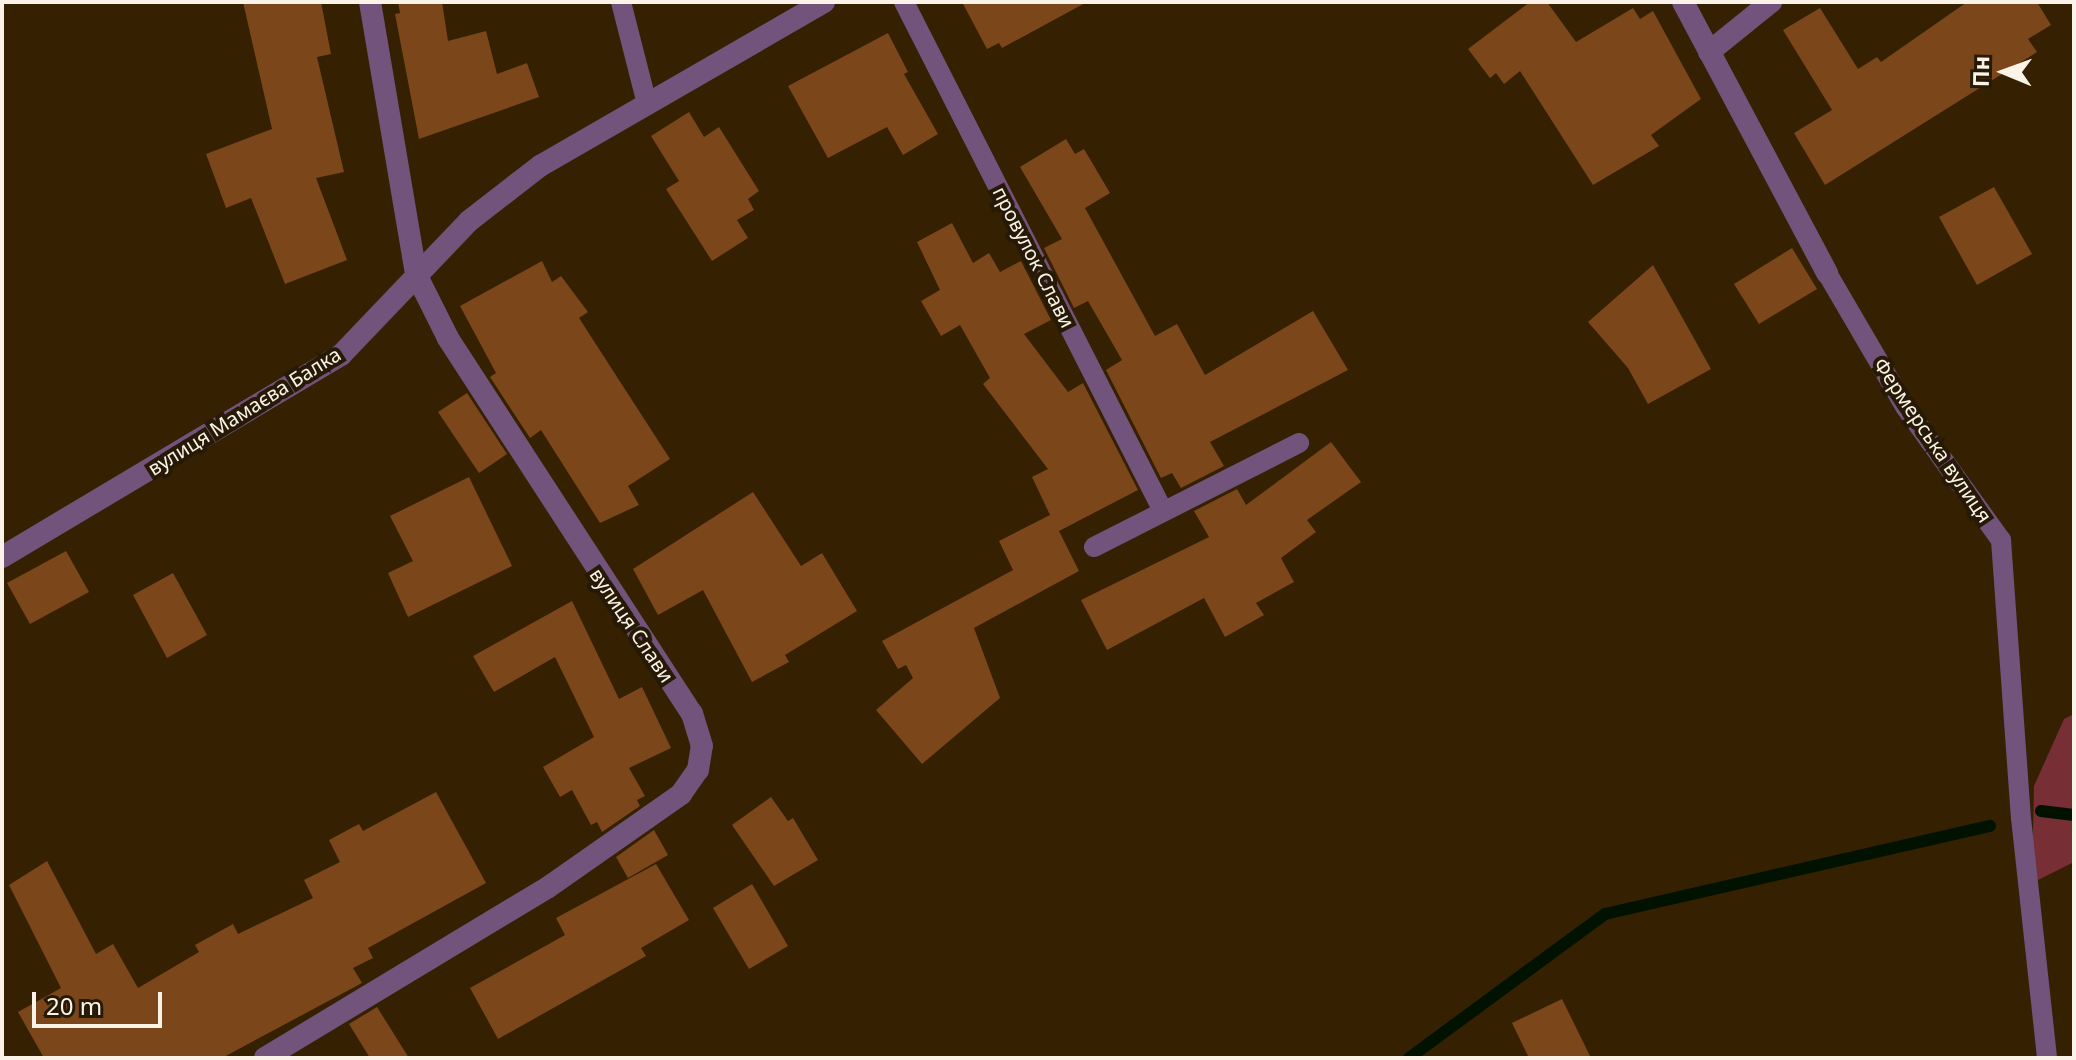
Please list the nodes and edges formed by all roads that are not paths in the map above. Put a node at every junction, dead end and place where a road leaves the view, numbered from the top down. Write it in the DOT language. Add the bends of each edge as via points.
graph roads {
  1 [pos="370,2"];
  2 [pos="621,2"];
  3 [pos="824,2"];
  4 [pos="904,2"];
  5 [pos="1683,2"];
  6 [pos="1771,2"];
  7 [pos="1709,52"];
  8 [pos="647,104"];
  9 [pos="1827,273"];
  10 [pos="416,274"];
  11 [pos="1299,443"];
  12 [pos="1163,511"];
  13 [pos="1094,547"];
  14 [pos="2,557"];
  15 [pos="265,1058"];
  16 [pos="2047,1058"];
  1 -- 10 [label="street, вулиця Слави"];
  2 -- 8 [label="lane"];
  3 -- 8 [label="street, вулиця Мамаєва Балка"];
  4 -- 12 [label="lane, провулок Слави"];
  5 -- 7 [label="street, Фермерська вулиця"];
  6 -- 7 [label="street"];
  7 -- 9 [label="street, Фермерська вулиця"];
  8 -- 10 [label="street, вулиця Мамаєва Балка" via="540,166 469,221"];
  9 -- 16 [label="lane, Фермерська вулиця" via="1906,408 2001,540 2021,818"];
  10 -- 14 [label="street, вулиця Мамаєва Балка" via="341,355"];
  10 -- 15 [label="street, вулиця Слави" via="448,338 692,714 702,746 698,770 681,794 547,888"];
  11 -- 12 [label="lane"];
  12 -- 13 [label="lane"];
}
